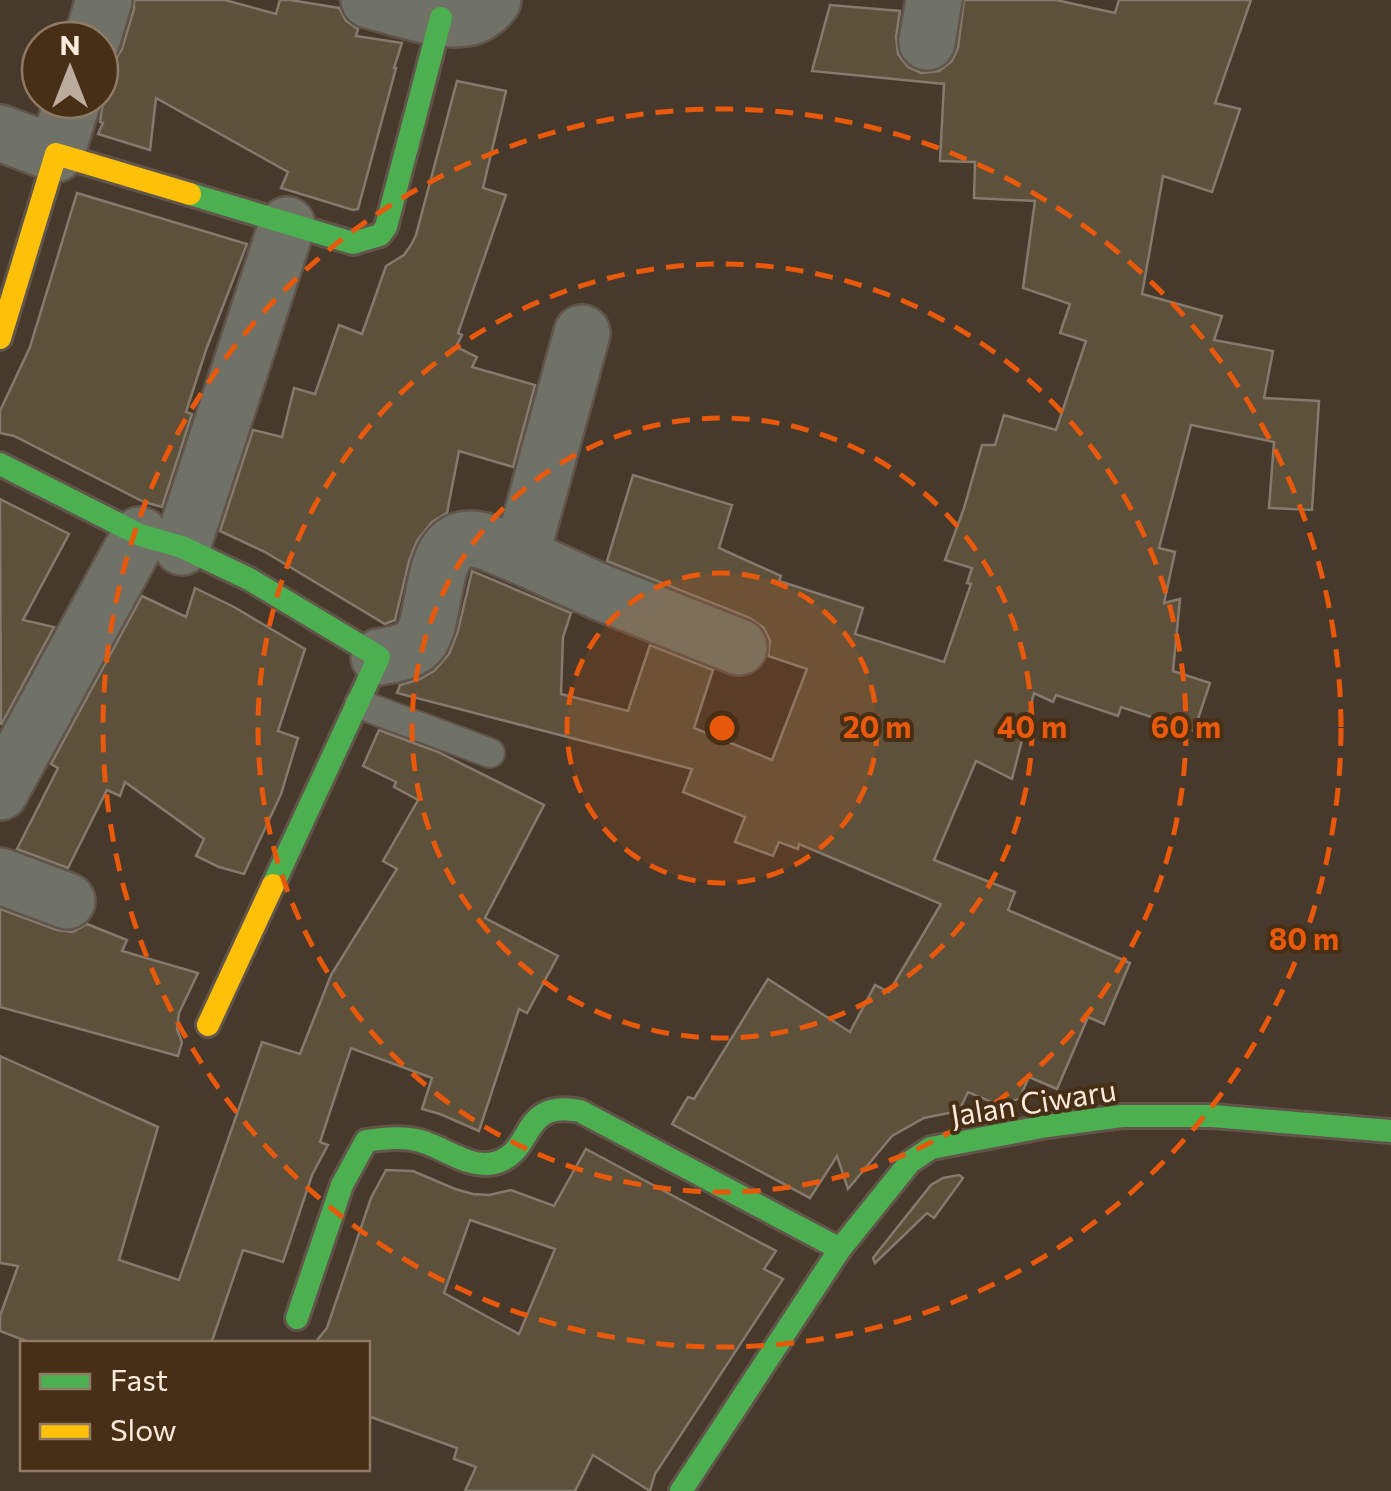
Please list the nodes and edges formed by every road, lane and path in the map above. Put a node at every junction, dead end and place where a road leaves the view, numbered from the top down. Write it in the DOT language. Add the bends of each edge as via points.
graph roads {
  1 [pos="369,0"];
  2 [pos="493,0"];
  3 [pos="441,18"];
  4 [pos="67,120"];
  5 [pos="0,133"];
  6 [pos="56,154"];
  7 [pos="287,225"];
  8 [pos="582,333"];
  9 [pos="0,338"];
  10 [pos="0,464"];
  11 [pos="161,541"];
  12 [pos="521,556"];
  13 [pos="739,647"];
  14 [pos="369,680"];
  15 [pos="490,753"];
  16 [pos="0,792"];
  17 [pos="0,876"];
  18 [pos="67,901"];
  19 [pos="208,1024"];
  20 [pos="1391,1132"];
  21 [pos="840,1249"];
  22 [pos="297,1318"];
  23 [pos="681,1491"];
  1 -- 3 [label="street"];
  2 -- 3 [label="street" via="466,19"];
  3 -- 7 [label="street" via="386,227 353,243"];
  4 -- 6 [label="street"];
  5 -- 6 [label="street"];
  6 -- 7 [label="street"];
  6 -- 9 [label="street"];
  7 -- 11 [label="street"];
  8 -- 12 [label="street"];
  10 -- 11 [label="street"];
  11 -- 14 [label="street" via="249,580"];
  11 -- 16 [label="street"];
  12 -- 13 [label="street"];
  12 -- 14 [label="street" via="472,538 456,542 436,578 420,644"];
  14 -- 15 [label="lane"];
  14 -- 19 [label="street"];
  17 -- 18 [label="street"];
  20 -- 21 [label="street, Jalan Ciwaru" via="1212,1116 1122,1116 964,1140 931,1148 910,1162"];
  21 -- 22 [label="street" via="580,1111 551,1109 492,1164 420,1141 366,1141 342,1185"];
  21 -- 23 [label="street, Jalan Ciwaru"];
}
